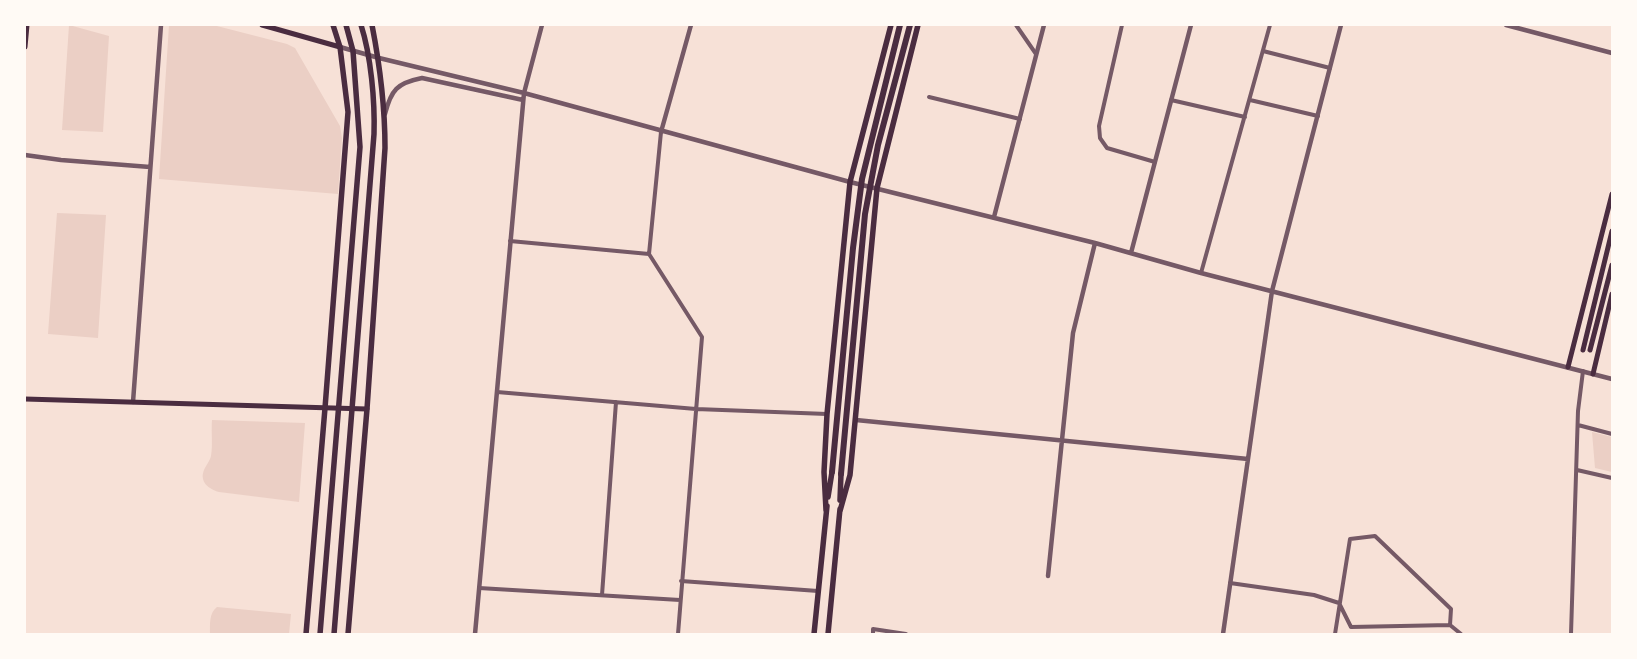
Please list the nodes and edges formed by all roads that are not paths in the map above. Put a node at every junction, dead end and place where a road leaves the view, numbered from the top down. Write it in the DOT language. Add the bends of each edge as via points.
graph roads {
  1 [pos="27,25"];
  2 [pos="161,25"];
  3 [pos="262,25"];
  4 [pos="333,25"];
  5 [pos="346,25"];
  6 [pos="361,25"];
  7 [pos="372,25"];
  8 [pos="542,25"];
  9 [pos="691,25"];
  10 [pos="891,25"];
  11 [pos="900,25"];
  12 [pos="910,25"];
  13 [pos="918,25"];
  14 [pos="1016,25"];
  15 [pos="1044,25"];
  16 [pos="1122,25"];
  17 [pos="1191,25"];
  18 [pos="1270,25"];
  19 [pos="1341,25"];
  20 [pos="1506,25"];
  21 [pos="340,46"];
  22 [pos="25,47"];
  23 [pos="354,51"];
  24 [pos="1263,51"];
  25 [pos="1612,53"];
  26 [pos="1037,54"];
  27 [pos="368,55"];
  28 [pos="379,58"];
  29 [pos="1330,68"];
  30 [pos="524,93"];
  31 [pos="929,97"];
  32 [pos="523,100"];
  33 [pos="1171,100"];
  34 [pos="1250,100"];
  35 [pos="385,116"];
  36 [pos="1318,116"];
  37 [pos="1245,117"];
  38 [pos="1020,120"];
  39 [pos="661,132"];
  40 [pos="25,155"];
  41 [pos="1155,162"];
  42 [pos="150,167"];
  43 [pos="850,182"];
  44 [pos="877,188"];
  45 [pos="1612,194"];
  46 [pos="994,217"];
  47 [pos="1612,231"];
  48 [pos="510,241"];
  49 [pos="1095,243"];
  50 [pos="1131,253"];
  51 [pos="649,254"];
  52 [pos="1612,265"];
  53 [pos="1201,272"];
  54 [pos="1272,291"];
  55 [pos="1612,294"];
  56 [pos="1583,350"];
  57 [pos="1590,350"];
  58 [pos="1568,367"];
  59 [pos="1583,371"];
  60 [pos="1593,374"];
  61 [pos="1612,379"];
  62 [pos="497,392"];
  63 [pos="25,399"];
  64 [pos="134,402"];
  65 [pos="616,402"];
  66 [pos="325,408"];
  67 [pos="339,408"];
  68 [pos="352,409"];
  69 [pos="367,409"];
  70 [pos="696,409"];
  71 [pos="827,414"];
  72 [pos="856,420"];
  73 [pos="1578,425"];
  74 [pos="1612,434"];
  75 [pos="1061,441"];
  76 [pos="1248,459"];
  77 [pos="1577,470"];
  78 [pos="832,472"];
  79 [pos="841,474"];
  80 [pos="1612,478"];
  81 [pos="826,510"];
  82 [pos="840,511"];
  83 [pos="1048,576"];
  84 [pos="681,581"];
  85 [pos="1230,583"];
  86 [pos="479,588"];
  87 [pos="818,591"];
  88 [pos="602,595"];
  89 [pos="680,600"];
  90 [pos="1339,603"];
  91 [pos="1450,625"];
  92 [pos="306,634"];
  93 [pos="320,634"];
  94 [pos="334,634"];
  95 [pos="348,634"];
  96 [pos="475,634"];
  97 [pos="678,634"];
  98 [pos="814,634"];
  99 [pos="828,634"];
  100 [pos="873,634"];
  101 [pos="906,634"];
  102 [pos="1223,634"];
  103 [pos="1335,634"];
  104 [pos="1461,634"];
  105 [pos="1571,634"];
  1 -- 22 [label="main road"];
  2 -- 42 [label="street"];
  3 -- 21 [label="main road"];
  4 -- 21 [label="main road"];
  5 -- 23 [label="main road"];
  6 -- 27 [label="main road"];
  7 -- 28 [label="main road"];
  8 -- 30 [label="street"];
  9 -- 39 [label="street"];
  10 -- 43 [label="main road"];
  11 -- 78 [label="highway" via="859,196"];
  12 -- 79 [label="highway" via="878,145 865,214"];
  13 -- 44 [label="main road"];
  14 -- 26 [label="street"];
  15 -- 26 [label="street"];
  16 -- 41 [label="street" via="1099,126 1100,138 1107,148"];
  17 -- 33 [label="street"];
  18 -- 24 [label="street"];
  19 -- 29 [label="street"];
  20 -- 25 [label="street"];
  21 -- 23 [label="street"];
  21 -- 66 [label="main road" via="348,112"];
  23 -- 27 [label="street"];
  23 -- 67 [label="main road" via="360,147"];
  24 -- 29 [label="street"];
  24 -- 34 [label="street"];
  26 -- 38 [label="street"];
  27 -- 28 [label="street"];
  27 -- 68 [label="main road" via="374,129"];
  28 -- 30 [label="street"];
  28 -- 35 [label="main road"];
  29 -- 36 [label="street"];
  30 -- 32 [label="street"];
  30 -- 39 [label="street"];
  31 -- 38 [label="street"];
  32 -- 35 [label="street" via="422,78 395,90 389,98"];
  32 -- 48 [label="street"];
  33 -- 37 [label="street"];
  33 -- 41 [label="street"];
  34 -- 36 [label="street"];
  34 -- 37 [label="street"];
  35 -- 69 [label="main road"];
  36 -- 54 [label="street"];
  37 -- 53 [label="street"];
  38 -- 46 [label="street"];
  39 -- 43 [label="street"];
  39 -- 51 [label="street"];
  40 -- 42 [label="street"];
  41 -- 50 [label="street"];
  42 -- 64 [label="street"];
  43 -- 44 [label="street"];
  43 -- 71 [label="main road"];
  44 -- 46 [label="street"];
  44 -- 72 [label="main road"];
  45 -- 58 [label="main road"];
  46 -- 49 [label="street"];
  47 -- 56 [label="main road"];
  48 -- 51 [label="street"];
  48 -- 62 [label="street"];
  49 -- 50 [label="street"];
  49 -- 75 [label="street" via="1072,333"];
  50 -- 53 [label="street"];
  51 -- 70 [label="street" via="702,337"];
  52 -- 57 [label="main road"];
  53 -- 54 [label="street"];
  54 -- 58 [label="street"];
  54 -- 76 [label="street"];
  55 -- 60 [label="main road"];
  58 -- 59 [label="street"];
  59 -- 60 [label="street"];
  59 -- 73 [label="street"];
  60 -- 61 [label="street"];
  62 -- 65 [label="street"];
  62 -- 86 [label="street"];
  63 -- 64 [label="main road"];
  64 -- 66 [label="main road"];
  65 -- 70 [label="street"];
  65 -- 88 [label="street"];
  66 -- 67 [label="main road"];
  66 -- 92 [label="main road"];
  67 -- 68 [label="main road"];
  67 -- 93 [label="main road"];
  68 -- 69 [label="main road"];
  68 -- 94 [label="main road"];
  69 -- 95 [label="main road"];
  70 -- 71 [label="street"];
  70 -- 84 [label="street"];
  71 -- 81 [label="main road"];
  72 -- 75 [label="street"];
  72 -- 82 [label="main road" via="850,475"];
  73 -- 74 [label="street"];
  73 -- 77 [label="street"];
  75 -- 76 [label="street"];
  75 -- 83 [label="street"];
  76 -- 85 [label="street"];
  77 -- 80 [label="street"];
  77 -- 105 [label="street"];
  78 -- 81 [label="main road"];
  79 -- 82 [label="main road"];
  81 -- 87 [label="main road"];
  82 -- 99 [label="main road"];
  84 -- 87 [label="street"];
  84 -- 89 [label="street"];
  85 -- 90 [label="street" via="1314,595"];
  85 -- 102 [label="street"];
  86 -- 88 [label="street"];
  86 -- 96 [label="street"];
  87 -- 98 [label="main road"];
  88 -- 89 [label="street"];
  89 -- 97 [label="street"];
  90 -- 91 [label="street" via="1351,627"];
  90 -- 91 [label="street" via="1350,540 1375,536 1451,609"];
  90 -- 103 [label="street"];
  91 -- 104 [label="street"];
  100 -- 101 [label="street" via="873,629"];
}
